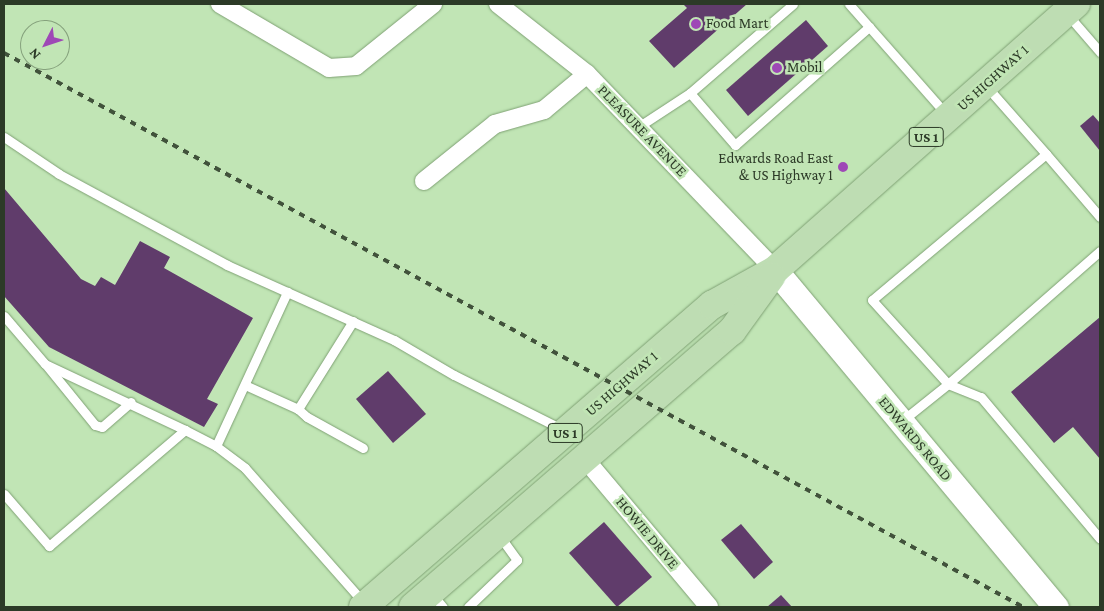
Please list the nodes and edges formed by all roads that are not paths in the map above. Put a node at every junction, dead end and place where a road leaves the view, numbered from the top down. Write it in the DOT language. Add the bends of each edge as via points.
graph roads {
  1 [pos="220,4"];
  2 [pos="433,4"];
  3 [pos="498,4"];
  4 [pos="792,4"];
  5 [pos="848,4"];
  6 [pos="1067,7"];
  7 [pos="869,27"];
  8 [pos="1100,52"];
  9 [pos="587,74"];
  10 [pos="985,85"];
  11 [pos="690,93"];
  12 [pos="949,117"];
  13 [pos="638,127"];
  14 [pos="4,137"];
  15 [pos="1046,154"];
  16 [pos="424,181"];
  17 [pos="1100,217"];
  18 [pos="1100,251"];
  19 [pos="775,270"];
  20 [pos="288,292"];
  21 [pos="4,316"];
  22 [pos="353,320"];
  23 [pos="45,364"];
  24 [pos="948,384"];
  25 [pos="244,385"];
  26 [pos="131,402"];
  27 [pos="298,408"];
  28 [pos="901,421"];
  29 [pos="185,430"];
  30 [pos="567,431"];
  31 [pos="216,446"];
  32 [pos="363,448"];
  33 [pos="585,459"];
  34 [pos="4,494"];
  35 [pos="498,534"];
  36 [pos="1100,539"];
  37 [pos="429,602"];
  38 [pos="366,606"];
  39 [pos="468,607"];
  40 [pos="710,607"];
  41 [pos="1056,607"];
  1 -- 2 [label="street" via="329,68 356,66"];
  3 -- 9 [label="street, PLEASURE AVENUE"];
  4 -- 11 [label="lane"];
  5 -- 7 [label="lane"];
  6 -- 8 [label="lane"];
  6 -- 10 [label="main road, US HIGHWAY 1 / US 1"];
  7 -- 11 [label="lane" via="735,145"];
  7 -- 12 [label="lane"];
  9 -- 13 [label="street, PLEASURE AVENUE"];
  9 -- 16 [label="street" via="544,110 494,124"];
  10 -- 12 [label="main road, US HIGHWAY 1 / US 1"];
  10 -- 15 [label="lane"];
  11 -- 13 [label="lane"];
  12 -- 19 [label="main road, US HIGHWAY 1 / US 1"];
  13 -- 19 [label="street, PLEASURE AVENUE"];
  14 -- 20 [label="lane" via="59,174 227,265"];
  15 -- 17 [label="lane"];
  15 -- 24 [label="lane" via="872,300"];
  18 -- 24 [label="lane"];
  19 -- 28 [label="main road, EDWARDS ROAD"];
  19 -- 30 [label="main road, US HIGHWAY 1 / US 1" via="712,305"];
  19 -- 33 [label="main road, US HIGHWAY 1 / US 1" via="732,331"];
  20 -- 22 [label="lane"];
  20 -- 25 [label="lane"];
  21 -- 23 [label="lane"];
  22 -- 27 [label="lane"];
  22 -- 30 [label="lane"];
  23 -- 26 [label="lane"];
  23 -- 26 [label="lane" via="95,425 102,427"];
  24 -- 28 [label="lane"];
  24 -- 36 [label="lane" via="981,397"];
  25 -- 27 [label="lane"];
  25 -- 31 [label="lane"];
  26 -- 29 [label="lane"];
  27 -- 32 [label="lane" via="307,417"];
  28 -- 41 [label="main road, EDWARDS ROAD"];
  29 -- 31 [label="lane"];
  29 -- 34 [label="lane" via="49,546"];
  30 -- 38 [label="main road, US HIGHWAY 1 / US 1"];
  31 -- 38 [label="lane" via="245,468"];
  33 -- 35 [label="main road, US HIGHWAY 1 / US 1"];
  33 -- 40 [label="street, HOWIE DRIVE"];
  35 -- 37 [label="main road, US HIGHWAY 1 / US 1"];
  35 -- 39 [label="lane" via="517,560"];
}
